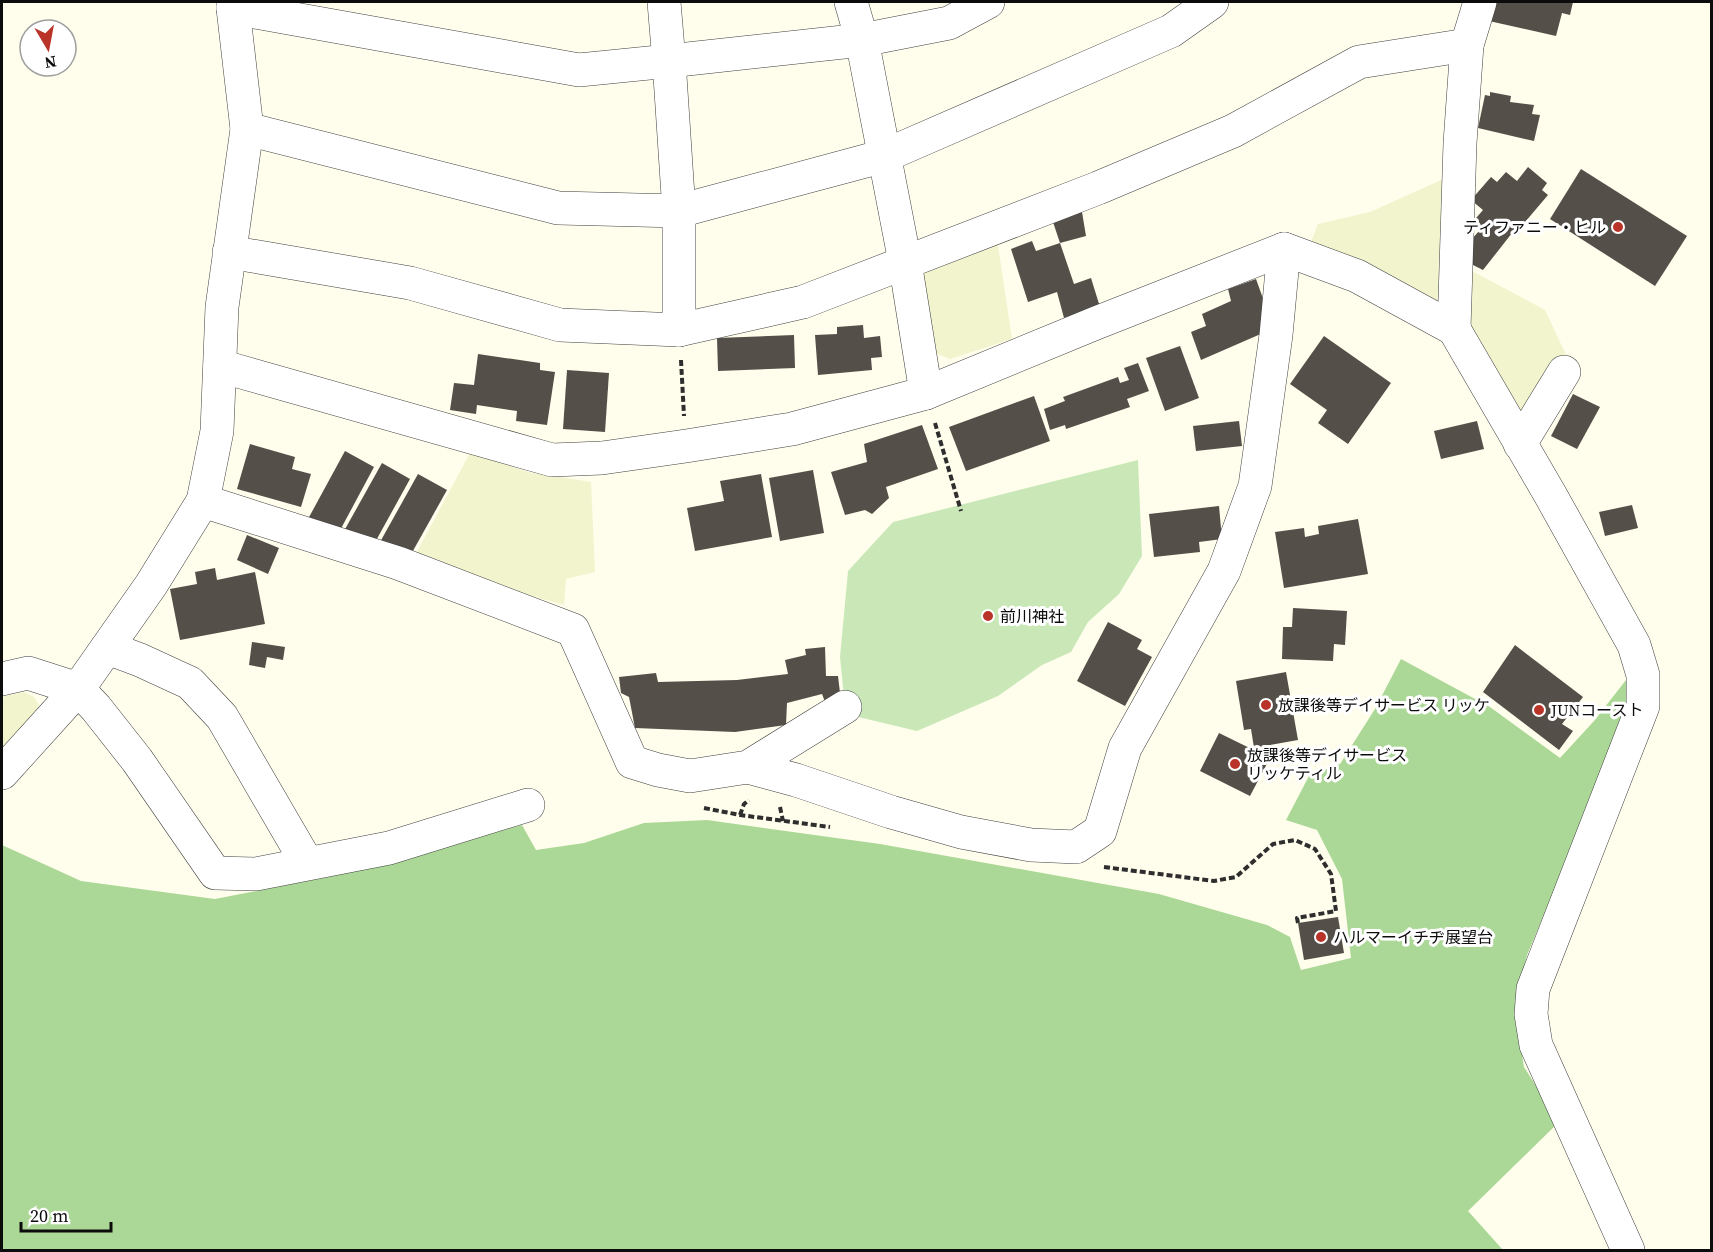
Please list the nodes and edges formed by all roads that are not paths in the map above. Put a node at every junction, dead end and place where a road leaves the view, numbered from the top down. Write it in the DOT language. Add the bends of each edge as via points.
graph roads {
  1 [pos="664,2"];
  2 [pos="850,2"];
  3 [pos="988,2"];
  4 [pos="1212,2"];
  5 [pos="1480,2"];
  6 [pos="233,5"];
  7 [pos="862,40"];
  8 [pos="1467,45"];
  9 [pos="669,62"];
  10 [pos="247,129"];
  11 [pos="884,156"];
  12 [pos="679,211"];
  13 [pos="1284,249"];
  14 [pos="229,252"];
  15 [pos="905,262"];
  16 [pos="1454,329"];
  17 [pos="679,330"];
  18 [pos="220,366"];
  19 [pos="1564,372"];
  20 [pos="927,393"];
  21 [pos="1520,444"];
  22 [pos="204,501"];
  23 [pos="108,648"];
  24 [pos="2,679"];
  25 [pos="78,689"];
  26 [pos="845,707"];
  27 [pos="748,767"];
  28 [pos="2,773"];
  29 [pos="528,805"];
  30 [pos="307,863"];
  31 [pos="1628,1251"];
  1 -- 9 [label="street"];
  2 -- 7 [label="street"];
  3 -- 7 [label="street" via="949,23"];
  4 -- 11 [label="street" via="1171,31"];
  5 -- 8 [label="street"];
  6 -- 9 [label="street" via="579,70"];
  6 -- 10 [label="street"];
  7 -- 9 [label="street"];
  7 -- 11 [label="street"];
  8 -- 15 [label="street" via="1359,62 1233,131"];
  8 -- 16 [label="street"];
  9 -- 12 [label="street"];
  10 -- 12 [label="street" via="558,208"];
  10 -- 14 [label="street"];
  11 -- 12 [label="street"];
  11 -- 15 [label="street"];
  12 -- 17 [label="street"];
  13 -- 16 [label="street" via="1357,276"];
  13 -- 20 [label="street"];
  13 -- 27 [label="street" via="1255,486 1224,571 1125,748 1100,831 1076,847 1030,845 960,832"];
  14 -- 17 [label="street" via="411,283 560,325"];
  14 -- 18 [label="street"];
  15 -- 17 [label="street" via="804,302"];
  15 -- 20 [label="street"];
  16 -- 21 [label="street"];
  18 -- 20 [label="street" via="552,460 602,458 792,429"];
  18 -- 22 [label="street" via="217,431"];
  19 -- 21 [label="street"];
  21 -- 31 [label="street" via="1634,645 1643,675 1642,706 1533,989 1532,1014 1536,1045"];
  22 -- 23 [label="street"];
  22 -- 27 [label="street" via="398,563 573,630 626,771 658,770 690,776"];
  23 -- 25 [label="street"];
  23 -- 30 [label="street" via="190,683 222,717"];
  24 -- 25 [label="street" via="28,673"];
  25 -- 28 [label="street"];
  25 -- 30 [label="street" via="137,760 215,873 256,874"];
  26 -- 27 [label="street"];
  29 -- 30 [label="street" via="389,848"];
}
